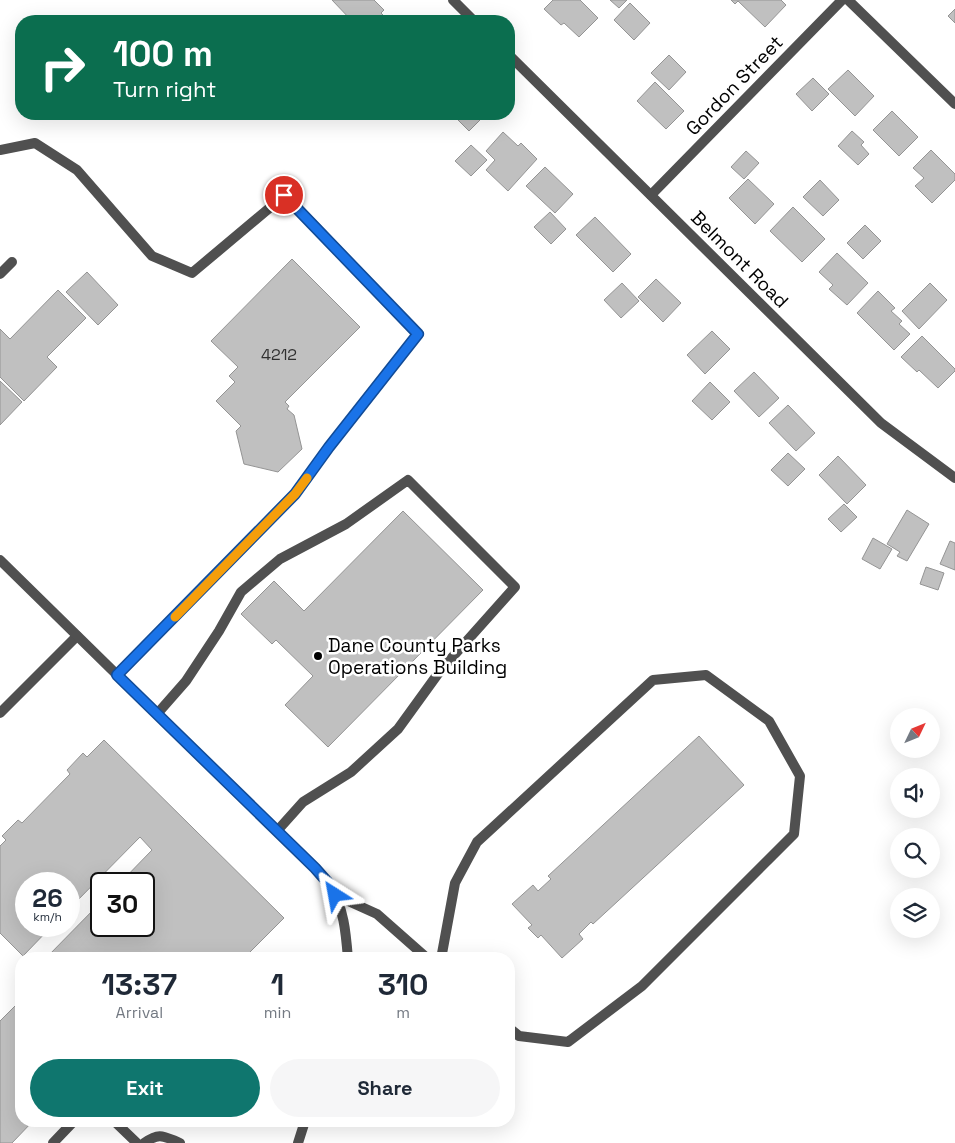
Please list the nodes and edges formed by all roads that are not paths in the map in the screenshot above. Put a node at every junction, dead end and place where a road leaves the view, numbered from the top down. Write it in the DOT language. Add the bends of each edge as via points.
graph roads {
  1 [pos="453,0"];
  2 [pos="842,0"];
  3 [pos="848,0"];
  4 [pos="468,15"];
  5 [pos="515,61"];
  6 [pos="955,104"];
  7 [pos="0,150"];
  8 [pos="651,195"];
  9 [pos="12,262"];
  10 [pos="0,274"];
  11 [pos="955,478"];
  12 [pos="0,560"];
  13 [pos="77,636"];
  14 [pos="117,675"];
  15 [pos="0,713"];
  16 [pos="157,714"];
  17 [pos="278,831"];
  18 [pos="335,895"];
  19 [pos="347,952"];
  20 [pos="420,952"];
  21 [pos="442,952"];
  22 [pos="515,1033"];
  23 [pos="68,1127"];
  24 [pos="120,1127"];
  25 [pos="302,1127"];
  26 [pos="53,1143"];
  27 [pos="137,1143"];
  28 [pos="144,1143"];
  29 [pos="180,1143"];
  30 [pos="298,1143"];
  1 -- 4 [label="street"];
  2 -- 8 [label="street, Gordon Street"];
  3 -- 6 [label="street"];
  5 -- 8 [label="street, Belmont Road"];
  7 -- 14 [label="street" via="35,143 77,170 152,256 192,273 284,195 418,334 295,494"];
  8 -- 11 [label="street, Belmont Road" via="881,423"];
  9 -- 10 [label="street"];
  12 -- 13 [label="street"];
  13 -- 14 [label="street"];
  13 -- 15 [label="street"];
  14 -- 16 [label="street"];
  16 -- 17 [label="street"];
  16 -- 17 [label="street" via="186,681 241,592 280,559 346,524 408,480 515,587 440,671 398,729 351,772 303,802"];
  17 -- 18 [label="street" via="315,868"];
  18 -- 19 [label="street"];
  18 -- 20 [label="street" via="377,914"];
  21 -- 22 [label="street" via="455,883 477,842 653,680 706,675 769,721 800,776 794,834 642,986 568,1042"];
  23 -- 26 [label="street"];
  24 -- 27 [label="street"];
  25 -- 30 [label="street"];
  28 -- 29 [label="street" via="154,1136 161,1136"];
}
